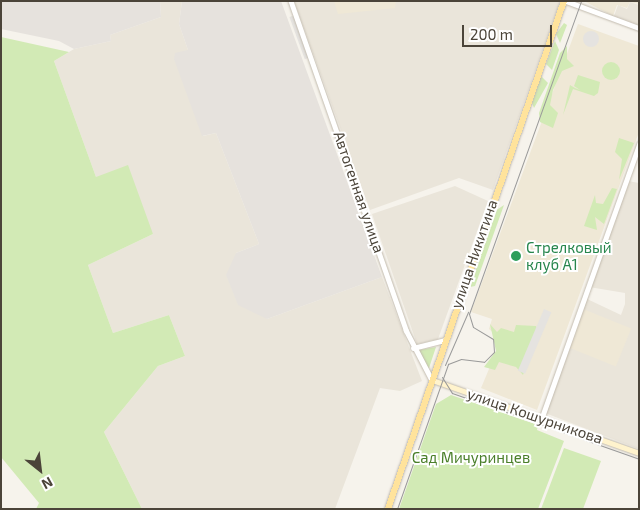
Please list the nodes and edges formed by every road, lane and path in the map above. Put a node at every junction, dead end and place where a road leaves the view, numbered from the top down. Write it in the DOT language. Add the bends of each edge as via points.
graph roads {
  1 [pos="291,1"];
  2 [pos="565,1"];
  3 [pos="639,28"];
  4 [pos="639,144"];
  5 [pos="444,340"];
  6 [pos="413,348"];
  7 [pos="432,380"];
  8 [pos="542,417"];
  9 [pos="639,453"];
  10 [pos="388,509"];
  1 -- 6 [label="street, Автогенная улица"];
  2 -- 3 [label="street"];
  2 -- 5 [label="main road, улица Никитина"];
  4 -- 8 [label="street"];
  5 -- 6 [label="street"];
  5 -- 7 [label="main road, улица Никитина"];
  6 -- 7 [label="street, Автогенная улица"];
  7 -- 8 [label="main road, улица Кошурникова"];
  7 -- 10 [label="main road, улица Никитина"];
  8 -- 9 [label="main road, улица Кошурникова"];
}
